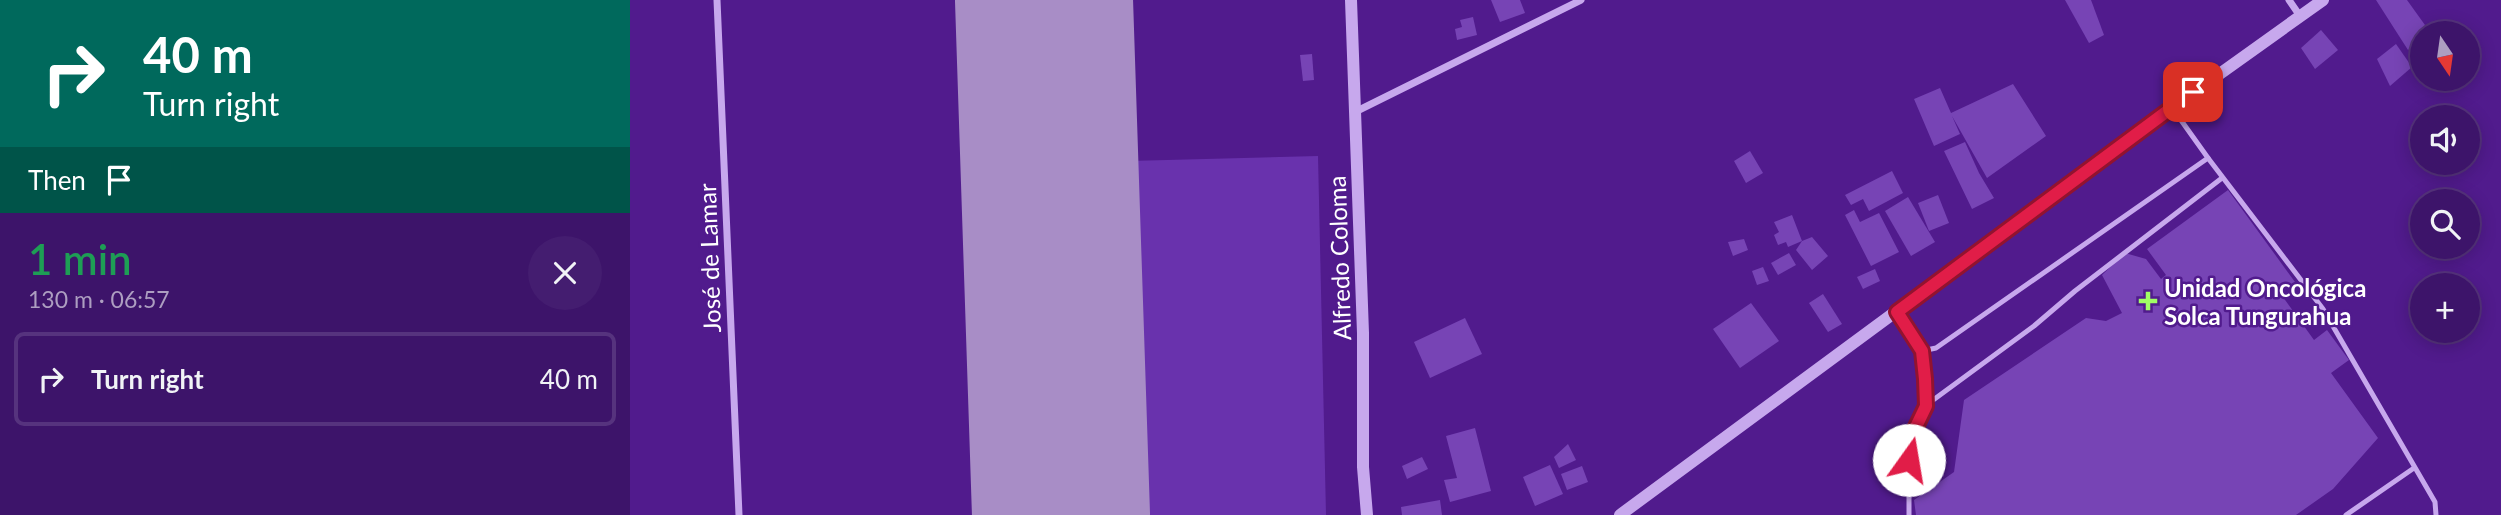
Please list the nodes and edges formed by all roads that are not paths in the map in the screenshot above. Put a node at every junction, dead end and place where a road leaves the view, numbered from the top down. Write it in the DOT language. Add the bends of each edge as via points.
graph roads {
  1 [pos="717,0"];
  2 [pos="1351,0"];
  3 [pos="1581,0"];
  4 [pos="2289,0"];
  5 [pos="2323,0"];
  6 [pos="2301,16"];
  7 [pos="2172,108"];
  8 [pos="1355,112"];
  9 [pos="2208,158"];
  10 [pos="2222,178"];
  11 [pos="1897,312"];
  12 [pos="1922,351"];
  13 [pos="1926,406"];
  14 [pos="2414,468"];
  15 [pos="739,515"];
  16 [pos="1367,515"];
  17 [pos="1620,515"];
  18 [pos="1909,515"];
  19 [pos="2346,515"];
  20 [pos="2437,515"];
  1 -- 15 [label="street, José de Lamar"];
  2 -- 8 [label="street, Alfredo Coloma"];
  3 -- 8 [label="street"];
  4 -- 6 [label="street"];
  5 -- 6 [label="street"];
  6 -- 7 [label="street"];
  7 -- 9 [label="lane"];
  7 -- 11 [label="street"];
  8 -- 16 [label="street, Alfredo Coloma"];
  9 -- 10 [label="lane"];
  9 -- 12 [label="lane" via="1946,342"];
  10 -- 13 [label="lane"];
  10 -- 14 [label="lane" via="2323,309"];
  11 -- 12 [label="lane"];
  11 -- 17 [label="street"];
  12 -- 13 [label="lane"];
  13 -- 18 [label="lane" via="1914,431 1909,460"];
  14 -- 19 [label="lane"];
  14 -- 20 [label="lane" via="2435,502"];
}
